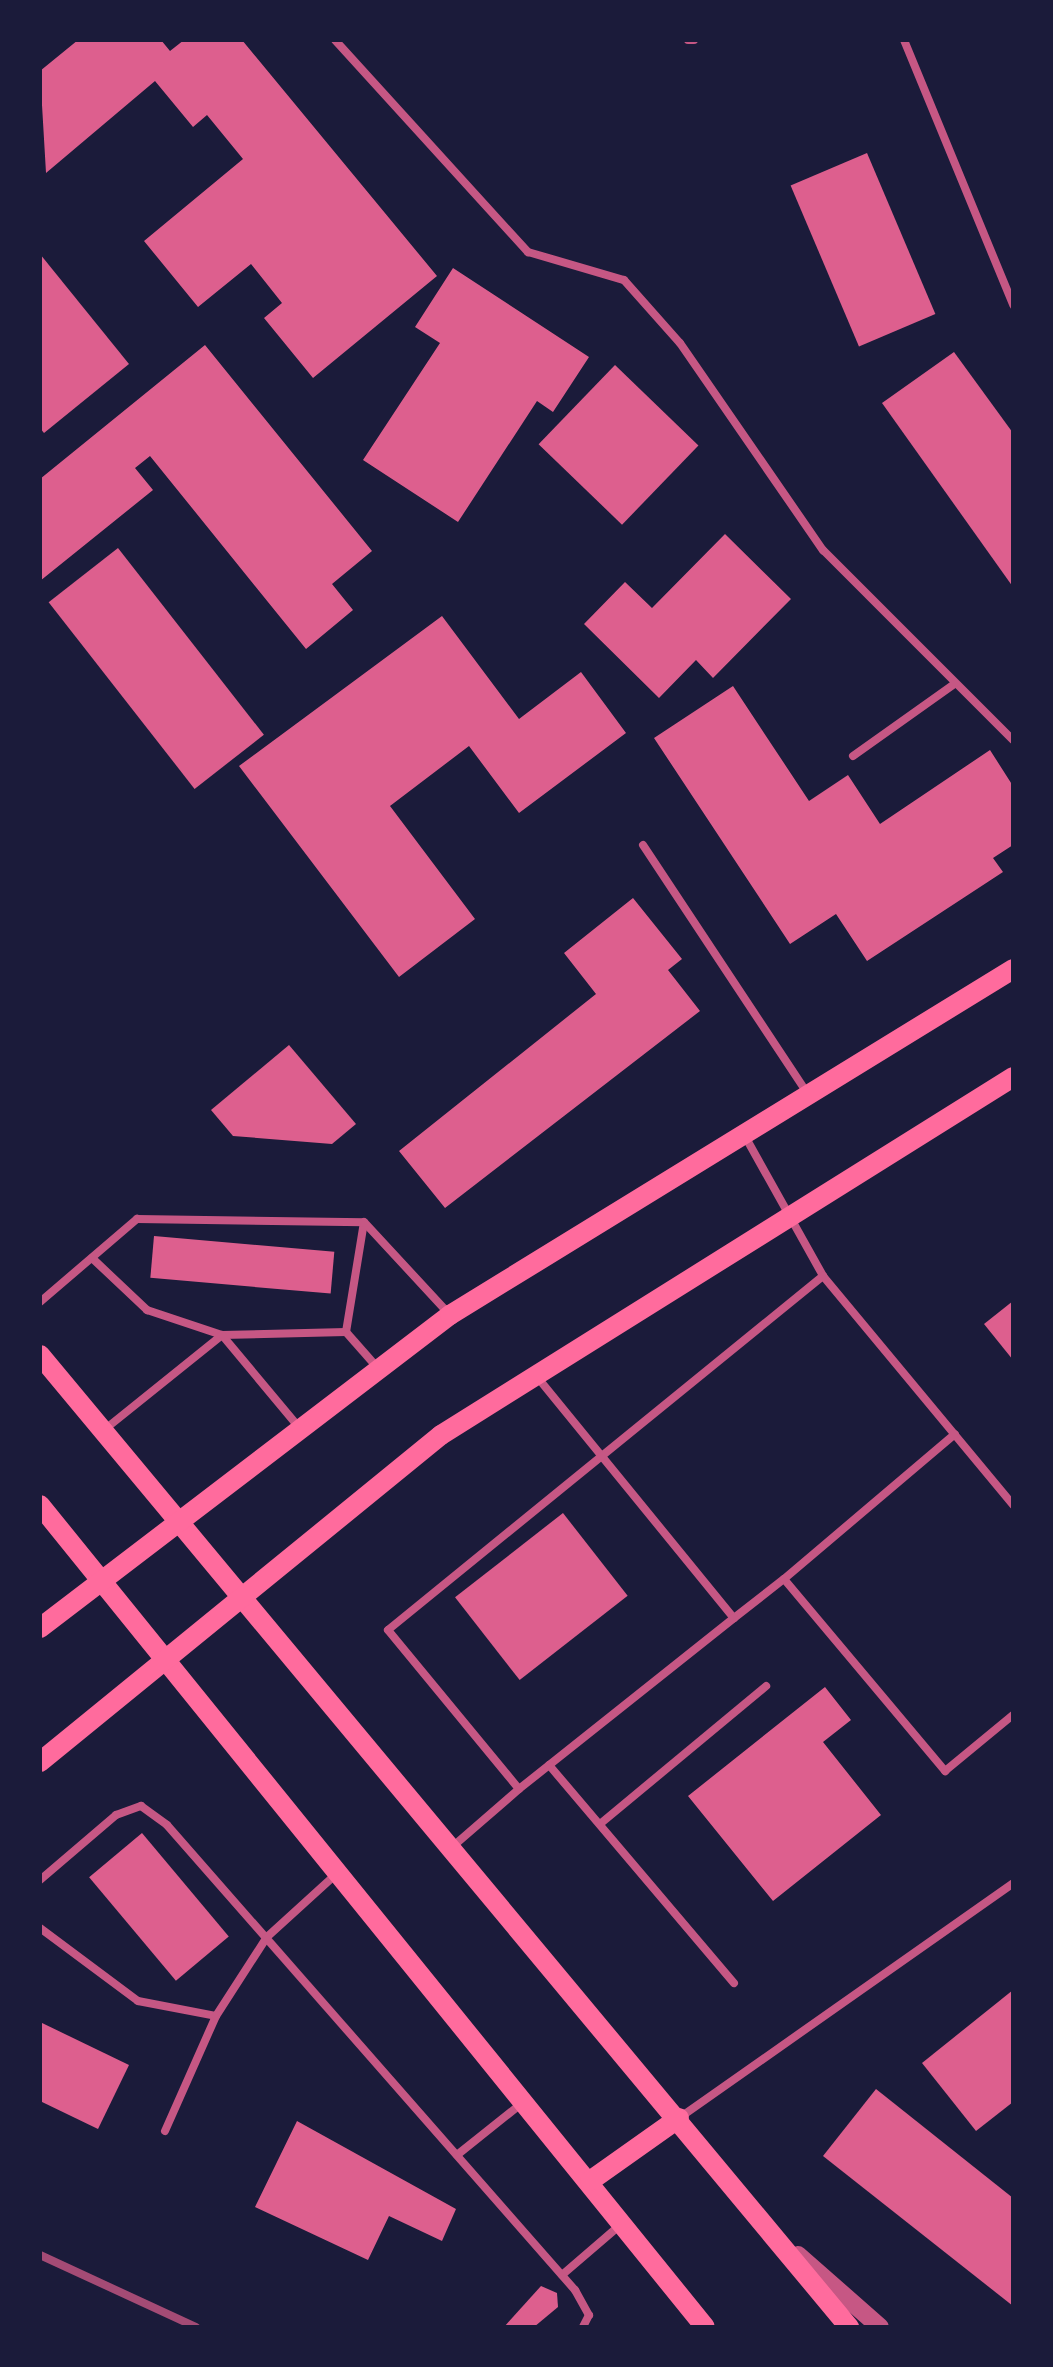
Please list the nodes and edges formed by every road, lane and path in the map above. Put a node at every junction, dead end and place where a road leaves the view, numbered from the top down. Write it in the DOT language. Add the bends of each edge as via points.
graph roads {
  1 [pos="335,40"];
  2 [pos="904,40"];
  3 [pos="1013,305"];
  4 [pos="953,685"];
  5 [pos="1013,740"];
  6 [pos="853,756"];
  7 [pos="644,845"];
  8 [pos="1013,968"];
  9 [pos="1013,1076"];
  10 [pos="805,1090"];
  11 [pos="741,1130"];
  12 [pos="794,1211"];
  13 [pos="364,1222"];
  14 [pos="92,1258"];
  15 [pos="823,1276"];
  16 [pos="40,1302"];
  17 [pos="450,1315"];
  18 [pos="346,1332"];
  19 [pos="222,1335"];
  20 [pos="40,1355"];
  21 [pos="376,1366"];
  22 [pos="536,1376"];
  23 [pos="297,1425"];
  24 [pos="104,1430"];
  25 [pos="954,1434"];
  26 [pos="601,1452"];
  27 [pos="1013,1504"];
  28 [pos="40,1506"];
  29 [pos="178,1516"];
  30 [pos="100,1579"];
  31 [pos="784,1580"];
  32 [pos="240,1598"];
  33 [pos="734,1618"];
  34 [pos="40,1628"];
  35 [pos="164,1658"];
  36 [pos="766,1686"];
  37 [pos="1013,1715"];
  38 [pos="40,1762"];
  39 [pos="549,1764"];
  40 [pos="519,1789"];
  41 [pos="600,1824"];
  42 [pos="450,1848"];
  43 [pos="338,1872"];
  44 [pos="40,1880"];
  45 [pos="1013,1883"];
  46 [pos="40,1928"];
  47 [pos="266,1937"];
  48 [pos="734,1983"];
  49 [pos="216,2016"];
  50 [pos="524,2101"];
  51 [pos="679,2118"];
  52 [pos="165,2130"];
  53 [pos="458,2155"];
  54 [pos="590,2181"];
  55 [pos="622,2222"];
  56 [pos="774,2234"];
  57 [pos="562,2275"];
  58 [pos="584,2327"];
  59 [pos="705,2327"];
  60 [pos="849,2327"];
  61 [pos="880,2327"];
  1 -- 4 [label="lane" via="528,252 624,280 680,343 823,550"];
  2 -- 3 [label="lane"];
  4 -- 5 [label="lane"];
  4 -- 6 [label="lane"];
  7 -- 10 [label="lane"];
  8 -- 10 [label="main road"];
  9 -- 12 [label="main road"];
  10 -- 11 [label="main road"];
  11 -- 12 [label="lane"];
  11 -- 17 [label="main road"];
  12 -- 15 [label="lane"];
  12 -- 22 [label="main road"];
  13 -- 14 [label="lane" via="137,1220"];
  13 -- 17 [label="lane"];
  13 -- 18 [label="lane"];
  14 -- 16 [label="lane"];
  14 -- 19 [label="lane" via="147,1310"];
  15 -- 25 [label="lane"];
  15 -- 26 [label="lane"];
  17 -- 21 [label="main road"];
  18 -- 19 [label="lane"];
  18 -- 21 [label="lane"];
  19 -- 23 [label="lane"];
  19 -- 24 [label="lane"];
  20 -- 24 [label="main road"];
  21 -- 23 [label="main road"];
  22 -- 26 [label="lane"];
  22 -- 32 [label="main road" via="441,1435"];
  23 -- 29 [label="main road"];
  24 -- 29 [label="main road"];
  25 -- 27 [label="lane"];
  25 -- 31 [label="lane"];
  26 -- 33 [label="lane"];
  26 -- 40 [label="lane" via="388,1630"];
  28 -- 30 [label="main road"];
  29 -- 30 [label="main road"];
  29 -- 32 [label="main road"];
  30 -- 34 [label="main road"];
  30 -- 35 [label="main road"];
  31 -- 33 [label="lane"];
  31 -- 37 [label="lane" via="945,1771"];
  32 -- 35 [label="main road"];
  32 -- 42 [label="main road"];
  33 -- 39 [label="lane"];
  35 -- 38 [label="main road"];
  35 -- 43 [label="main road"];
  36 -- 41 [label="lane"];
  39 -- 40 [label="lane"];
  39 -- 41 [label="lane"];
  40 -- 42 [label="lane"];
  41 -- 48 [label="lane"];
  42 -- 51 [label="main road"];
  43 -- 47 [label="lane"];
  43 -- 50 [label="main road"];
  44 -- 47 [label="lane" via="116,1815 141,1806"];
  45 -- 51 [label="lane"];
  46 -- 49 [label="lane" via="138,2000"];
  47 -- 49 [label="lane"];
  47 -- 53 [label="lane"];
  49 -- 52 [label="lane"];
  50 -- 53 [label="lane"];
  50 -- 54 [label="main road"];
  51 -- 54 [label="main road"];
  51 -- 56 [label="main road"];
  53 -- 57 [label="lane"];
  54 -- 55 [label="main road"];
  55 -- 57 [label="lane"];
  55 -- 59 [label="main road"];
  56 -- 60 [label="main road"];
  56 -- 61 [label="street"];
  57 -- 58 [label="lane" via="586,2303"];
}
